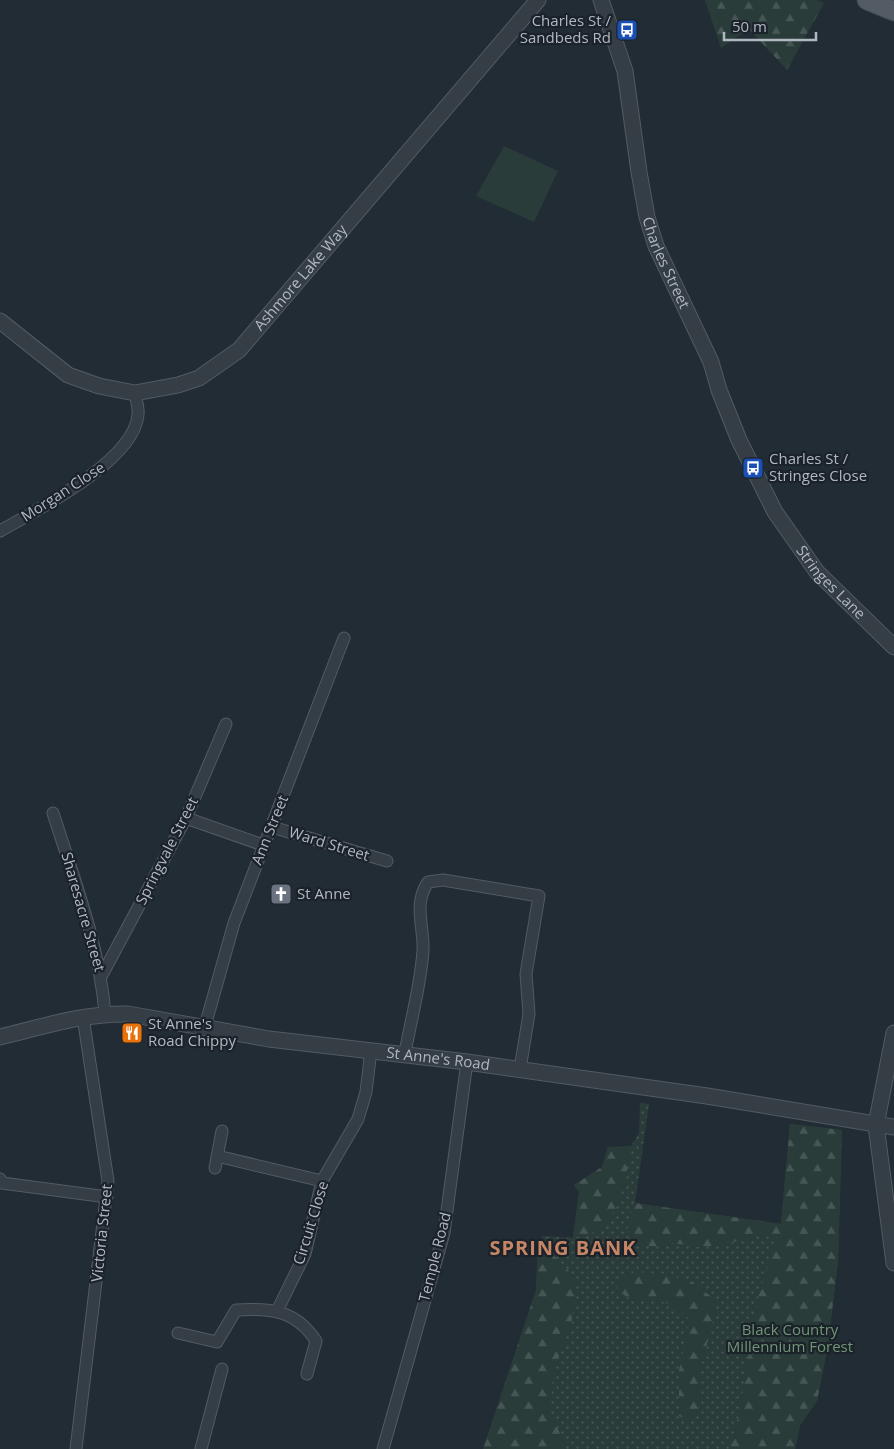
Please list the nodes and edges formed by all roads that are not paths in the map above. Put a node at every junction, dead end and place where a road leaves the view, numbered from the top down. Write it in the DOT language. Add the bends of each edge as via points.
graph roads {
  1 [pos="538,0"];
  2 [pos="601,0"];
  3 [pos="867,0"];
  4 [pos="894,11"];
  5 [pos="0,321"];
  6 [pos="135,392"];
  7 [pos="775,512"];
  8 [pos="0,531"];
  9 [pos="344,638"];
  10 [pos="894,647"];
  11 [pos="226,724"];
  12 [pos="53,813"];
  13 [pos="186,818"];
  14 [pos="272,827"];
  15 [pos="263,844"];
  16 [pos="387,861"];
  17 [pos="102,975"];
  18 [pos="106,1013"];
  19 [pos="83,1017"];
  20 [pos="205,1026"];
  21 [pos="894,1033"];
  22 [pos="0,1037"];
  23 [pos="371,1050"];
  24 [pos="405,1053"];
  25 [pos="468,1062"];
  26 [pos="520,1070"];
  27 [pos="876,1125"];
  28 [pos="894,1127"];
  29 [pos="222,1130"];
  30 [pos="217,1156"];
  31 [pos="215,1168"];
  32 [pos="0,1179"];
  33 [pos="322,1182"];
  34 [pos="107,1197"];
  35 [pos="894,1264"];
  36 [pos="277,1311"];
  37 [pos="178,1333"];
  38 [pos="222,1369"];
  39 [pos="306,1374"];
  40 [pos="76,1449"];
  41 [pos="200,1449"];
  42 [pos="383,1449"];
  1 -- 6 [label="street, Ashmore Lake Way" via="239,350 199,378"];
  2 -- 7 [label="street, Charles Street" via="624,71 647,217 656,246 711,362 739,440"];
  3 -- 4 [label="main road"];
  5 -- 6 [label="street, Ashmore Lake Way" via="68,375 99,386"];
  6 -- 8 [label="street, Morgan Close" via="138,416 128,440 107,464"];
  7 -- 10 [label="street, Stringes Lane" via="817,572"];
  9 -- 14 [label="street, Ann Street"];
  11 -- 13 [label="street, Springvale Street"];
  12 -- 17 [label="street, Sharesacre Street"];
  13 -- 15 [label="street"];
  13 -- 17 [label="street, Springvale Street"];
  14 -- 15 [label="street, Ann Street"];
  14 -- 16 [label="street, Ward Street"];
  15 -- 20 [label="street, Ann Street" via="234,923"];
  17 -- 18 [label="street, Sharesacre Street"];
  18 -- 19 [label="street, St Anne's Road"];
  18 -- 20 [label="street, St Anne's Road"];
  19 -- 22 [label="street, St Anne's Road"];
  19 -- 34 [label="street, Victoria Street" via="108,1181"];
  20 -- 23 [label="street, St Anne's Road" via="269,1039"];
  21 -- 27 [label="street"];
  23 -- 24 [label="street, St Anne's Road"];
  23 -- 33 [label="street, Circuit Close" via="366,1092 358,1119"];
  24 -- 25 [label="street, St Anne's Road"];
  24 -- 26 [label="street" via="423,950 420,897 428,882 443,880 539,896 526,974 529,1014"];
  25 -- 26 [label="street, St Anne's Road"];
  25 -- 42 [label="street, Temple Road" via="444,1233"];
  26 -- 27 [label="street, St Anne's Road" via="707,1096"];
  27 -- 28 [label="street, St Anne's Road"];
  27 -- 35 [label="street"];
  29 -- 30 [label="street"];
  30 -- 31 [label="street"];
  30 -- 33 [label="street"];
  32 -- 34 [label="street" via="2,1182"];
  33 -- 36 [label="street, Circuit Close" via="305,1254"];
  34 -- 40 [label="street, Victoria Street"];
  36 -- 37 [label="street" via="236,1310 217,1342"];
  36 -- 39 [label="street" via="306,1325 316,1341"];
  38 -- 41 [label="street"];
}
